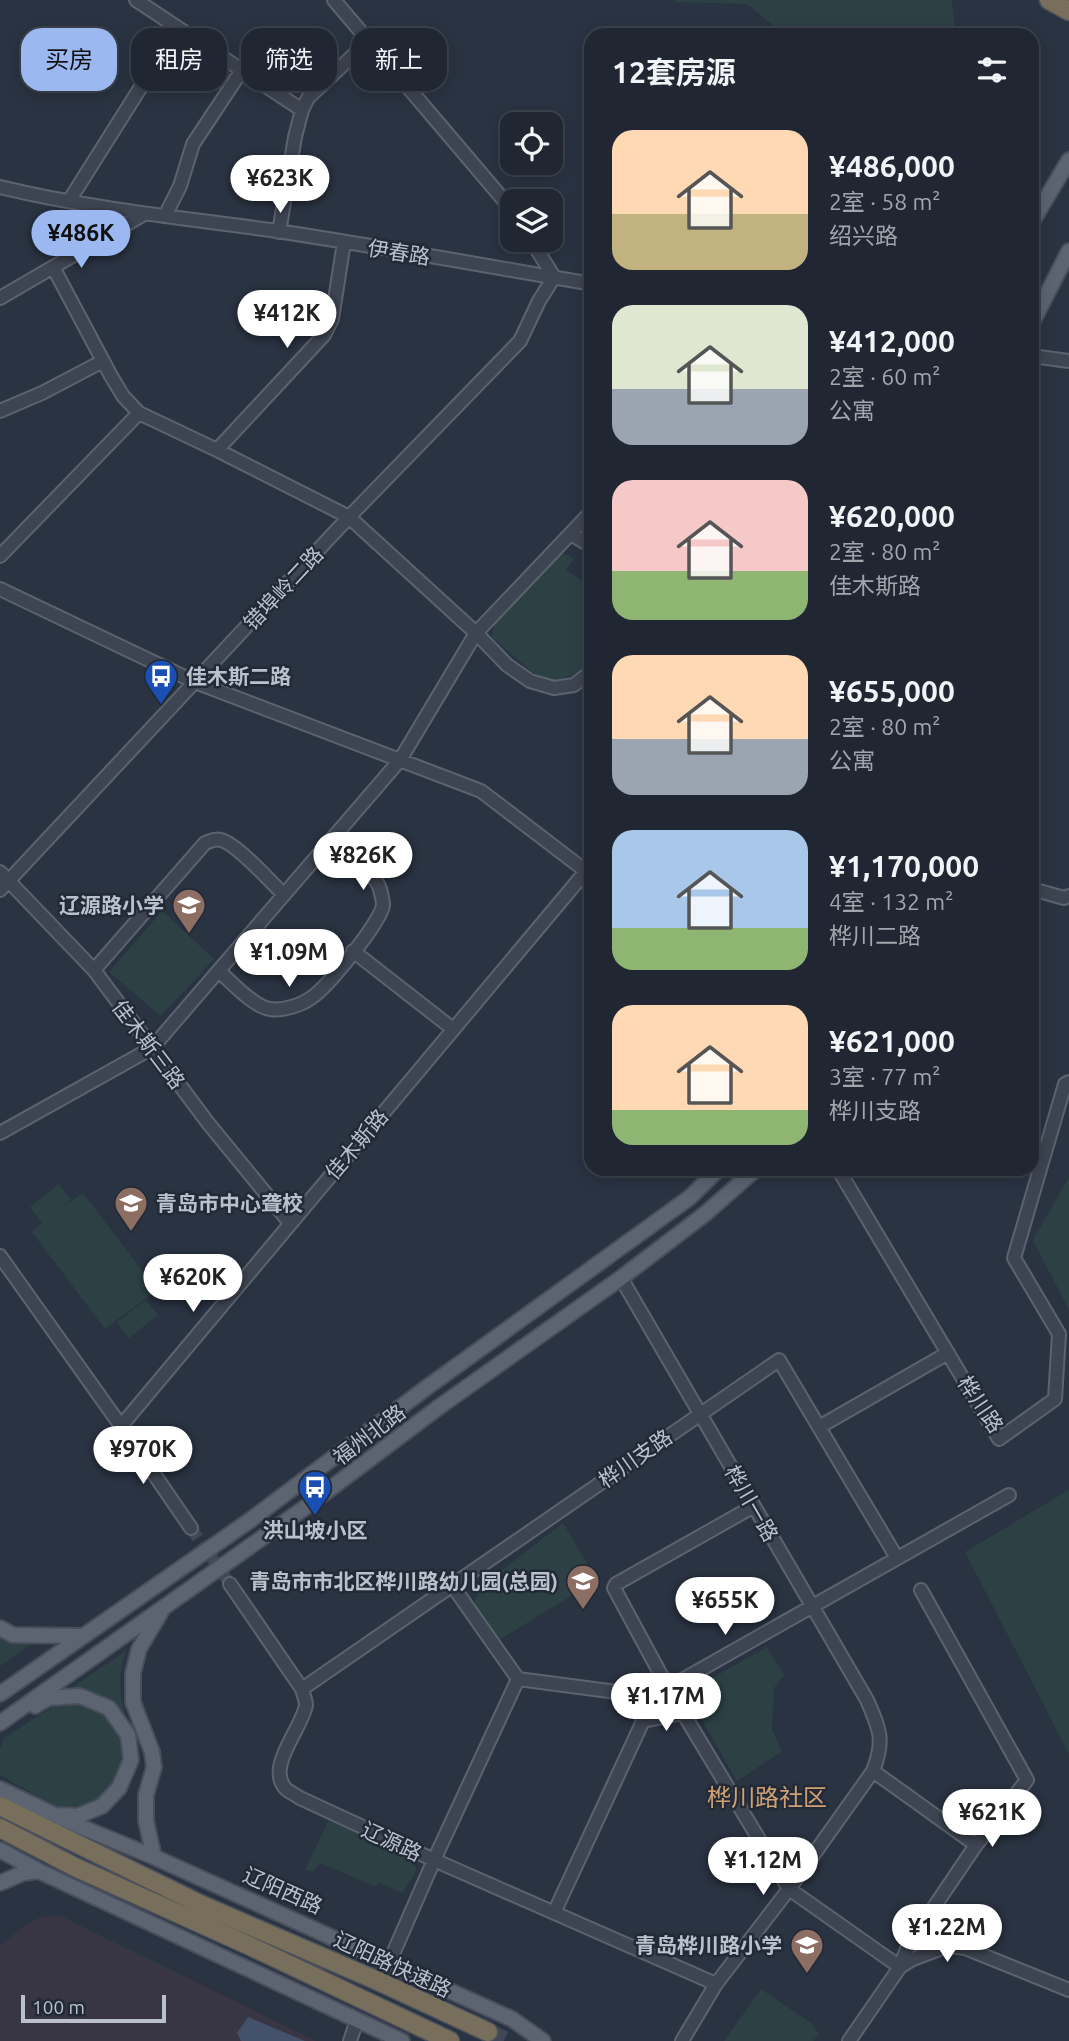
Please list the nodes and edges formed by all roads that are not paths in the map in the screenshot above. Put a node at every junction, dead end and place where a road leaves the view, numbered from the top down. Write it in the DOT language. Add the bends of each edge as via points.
graph roads {
  1 [pos="136,0"];
  2 [pos="334,0"];
  3 [pos="1049,0"];
  4 [pos="1069,11"];
  5 [pos="178,28"];
  6 [pos="359,28"];
  7 [pos="351,57"];
  8 [pos="241,72"];
  9 [pos="138,91"];
  10 [pos="274,91"];
  11 [pos="411,91"];
  12 [pos="302,110"];
  13 [pos="1069,160"];
  14 [pos="0,187"];
  15 [pos="500,196"];
  16 [pos="69,201"];
  17 [pos="83,204"];
  18 [pos="1039,210"];
  19 [pos="144,214"];
  20 [pos="165,216"];
  21 [pos="279,232"];
  22 [pos="344,242"];
  23 [pos="93,244"];
  24 [pos="1069,251"];
  25 [pos="538,252"];
  26 [pos="53,267"];
  27 [pos="554,277"];
  28 [pos="584,283"];
  29 [pos="0,298"];
  30 [pos="1039,309"];
  31 [pos="1039,357"];
  32 [pos="103,361"];
  33 [pos="1069,361"];
  34 [pos="0,411"];
  35 [pos="139,413"];
  36 [pos="218,450"];
  37 [pos="349,517"];
  38 [pos="584,519"];
  39 [pos="570,534"];
  40 [pos="584,542"];
  41 [pos="0,556"];
  42 [pos="0,589"];
  43 [pos="476,633"];
  44 [pos="584,677"];
  45 [pos="195,682"];
  46 [pos="400,760"];
  47 [pos="332,839"];
  48 [pos="584,866"];
  49 [pos="0,872"];
  50 [pos="584,877"];
  51 [pos="4,886"];
  52 [pos="1039,891"];
  53 [pos="284,895"];
  54 [pos="1068,900"];
  55 [pos="353,951"];
  56 [pos="94,970"];
  57 [pos="219,971"];
  58 [pos="453,1029"];
  59 [pos="152,1048"];
  60 [pos="1069,1082"];
  61 [pos="0,1133"];
  62 [pos="1039,1173"];
  63 [pos="712,1176"];
  64 [pos="748,1176"];
  65 [pos="842,1176"];
  66 [pos="1038,1176"];
  67 [pos="290,1223"];
  68 [pos="0,1256"];
  69 [pos="621,1278"];
  70 [pos="948,1353"];
  71 [pos="701,1413"];
  72 [pos="121,1426"];
  73 [pos="819,1427"];
  74 [pos="1009,1495"];
  75 [pos="754,1506"];
  76 [pos="191,1528"];
  77 [pos="897,1558"];
  78 [pos="230,1584"];
  79 [pos="452,1585"];
  80 [pos="921,1590"];
  81 [pos="165,1605"];
  82 [pos="812,1606"];
  83 [pos="0,1628"];
  84 [pos="83,1636"];
  85 [pos="518,1679"];
  86 [pos="668,1688"];
  87 [pos="302,1689"];
  88 [pos="0,1694"];
  89 [pos="639,1695"];
  90 [pos="682,1713"];
  91 [pos="643,1721"];
  92 [pos="0,1724"];
  93 [pos="873,1771"];
  94 [pos="0,1789"];
  95 [pos="0,1806"];
  96 [pos="52,1814"];
  97 [pos="0,1828"];
  98 [pos="976,1845"];
  99 [pos="0,1850"];
  100 [pos="154,1857"];
  101 [pos="434,1860"];
  102 [pos="39,1871"];
  103 [pos="0,1883"];
  104 [pos="789,1889"];
  105 [pos="933,1909"];
  106 [pos="554,1913"];
  107 [pos="948,1946"];
  108 [pos="389,1963"];
  109 [pos="900,1967"];
  110 [pos="716,1984"];
  111 [pos="1069,1990"];
  112 [pos="360,2021"];
  113 [pos="488,2032"];
  114 [pos="350,2041"];
  115 [pos="402,2041"];
  116 [pos="450,2041"];
  117 [pos="543,2041"];
  118 [pos="682,2041"];
  119 [pos="849,2041"];
  1 -- 5 [label="street"];
  2 -- 6 [label="street"];
  3 -- 4 [label="highway"];
  7 -- 12 [label="street" via="308,98"];
  8 -- 20 [label="street" via="193,144"];
  9 -- 16 [label="street"];
  10 -- 12 [label="street"];
  11 -- 15 [label="street"];
  12 -- 21 [label="street"];
  13 -- 18 [label="main road"];
  14 -- 16 [label="street, 伊春路"];
  16 -- 17 [label="street, 伊春路"];
  17 -- 19 [label="street, 伊春路"];
  17 -- 23 [label="street" via="96,220"];
  19 -- 20 [label="street, 伊春路"];
  19 -- 23 [label="street"];
  20 -- 21 [label="street, 伊春路"];
  21 -- 22 [label="street, 伊春路"];
  22 -- 27 [label="street, 伊春路"];
  22 -- 36 [label="street" via="332,319 324,335"];
  23 -- 26 [label="street"];
  24 -- 30 [label="main road"];
  25 -- 27 [label="street"];
  26 -- 29 [label="street"];
  26 -- 32 [label="street"];
  27 -- 28 [label="street, 伊春路"];
  27 -- 37 [label="street, 错埠岭二路" via="520,341"];
  31 -- 33 [label="street"];
  32 -- 34 [label="street"];
  32 -- 35 [label="street"];
  35 -- 36 [label="street"];
  35 -- 41 [label="street"];
  36 -- 37 [label="street"];
  37 -- 43 [label="street"];
  37 -- 45 [label="street, 错埠岭二路"];
  38 -- 39 [label="street"];
  39 -- 40 [label="street"];
  39 -- 43 [label="street"];
  42 -- 45 [label="street"];
  43 -- 44 [label="street" via="530,681 554,688 574,685"];
  43 -- 46 [label="street"];
  45 -- 46 [label="street"];
  45 -- 51 [label="street, 错埠岭二路"];
  46 -- 47 [label="street"];
  46 -- 48 [label="street" via="481,791"];
  47 -- 53 [label="street"];
  47 -- 55 [label="street" via="380,887 383,905 376,922"];
  49 -- 51 [label="street, 佳木斯三路"];
  50 -- 58 [label="street, 佳木斯路"];
  51 -- 56 [label="street, 佳木斯三路"];
  52 -- 54 [label="street"];
  53 -- 56 [label="street" via="226,841 205,843"];
  53 -- 57 [label="street"];
  55 -- 57 [label="street" via="313,997 285,1008 270,1009 257,1003"];
  55 -- 58 [label="street"];
  56 -- 59 [label="street, 佳木斯三路"];
  57 -- 59 [label="street"];
  58 -- 67 [label="street, 佳木斯路"];
  59 -- 61 [label="street"];
  59 -- 67 [label="street, 佳木斯三路"];
  60 -- 62 [label="street, 桦川路"];
  63 -- 84 [label="main road, 福州北路" via="689,1198 249,1521"];
  64 -- 69 [label="main road, 福州北路"];
  65 -- 70 [label="street, 桦川路"];
  66 -- 70 [label="street, 桦川路" via="1014,1258 1059,1334 1055,1399 999,1439"];
  67 -- 72 [label="street, 佳木斯路"];
  68 -- 72 [label="street"];
  69 -- 71 [label="street, 桦川一路"];
  69 -- 81 [label="main road, 福州北路"];
  70 -- 73 [label="street"];
  71 -- 73 [label="street, 桦川支路" via="779,1360"];
  71 -- 75 [label="street, 桦川一路"];
  71 -- 79 [label="street, 桦川支路"];
  72 -- 76 [label="street"];
  73 -- 77 [label="street, 桦川支路"];
  74 -- 77 [label="street"];
  75 -- 82 [label="street, 桦川一路"];
  75 -- 86 [label="street" via="614,1588"];
  77 -- 82 [label="street"];
  78 -- 87 [label="street"];
  79 -- 85 [label="street"];
  79 -- 87 [label="street, 桦川支路"];
  80 -- 98 [label="street" via="1027,1780"];
  81 -- 92 [label="main road, 福州北路"];
  81 -- 100 [label="main road" via="139,1649 133,1673 133,1702 154,1768 146,1795 146,1821"];
  82 -- 86 [label="street"];
  82 -- 93 [label="street, 桦川一路" via="875,1717 881,1737"];
  83 -- 84 [label="main road" via="13,1635"];
  84 -- 88 [label="main road, 福州北路"];
  85 -- 89 [label="street"];
  85 -- 101 [label="street"];
  86 -- 89 [label="street"];
  86 -- 90 [label="street"];
  87 -- 101 [label="street, 辽源路" via="306,1703 279,1763 284,1788"];
  89 -- 91 [label="street"];
  90 -- 91 [label="street"];
  90 -- 104 [label="street"];
  91 -- 106 [label="street"];
  92 -- 96 [label="main road" via="48,1698 80,1696 109,1708 128,1735 131,1760 119,1788 102,1807 78,1816"];
  93 -- 98 [label="street"];
  93 -- 104 [label="street"];
  94 -- 96 [label="main road, 辽阳西路"];
  95 -- 113 [label="highway, 辽阳路快速路" via="202,1905"];
  96 -- 100 [label="main road, 辽阳西路"];
  97 -- 116 [label="highway"];
  98 -- 105 [label="street"];
  99 -- 102 [label="main road"];
  100 -- 108 [label="main road, 辽阳西路"];
  101 -- 106 [label="street, 辽源路"];
  101 -- 108 [label="street"];
  102 -- 103 [label="main road"];
  102 -- 112 [label="main road"];
  104 -- 109 [label="street"];
  104 -- 110 [label="street"];
  105 -- 107 [label="street" via="936,1932"];
  105 -- 109 [label="street" via="909,1944"];
  106 -- 110 [label="street, 辽源路"];
  107 -- 109 [label="street"];
  107 -- 111 [label="street" via="965,1948"];
  108 -- 117 [label="main road, 辽阳西路" via="512,2019"];
  109 -- 119 [label="street"];
  110 -- 118 [label="street"];
  112 -- 114 [label="street"];
  112 -- 115 [label="main road"];
}
